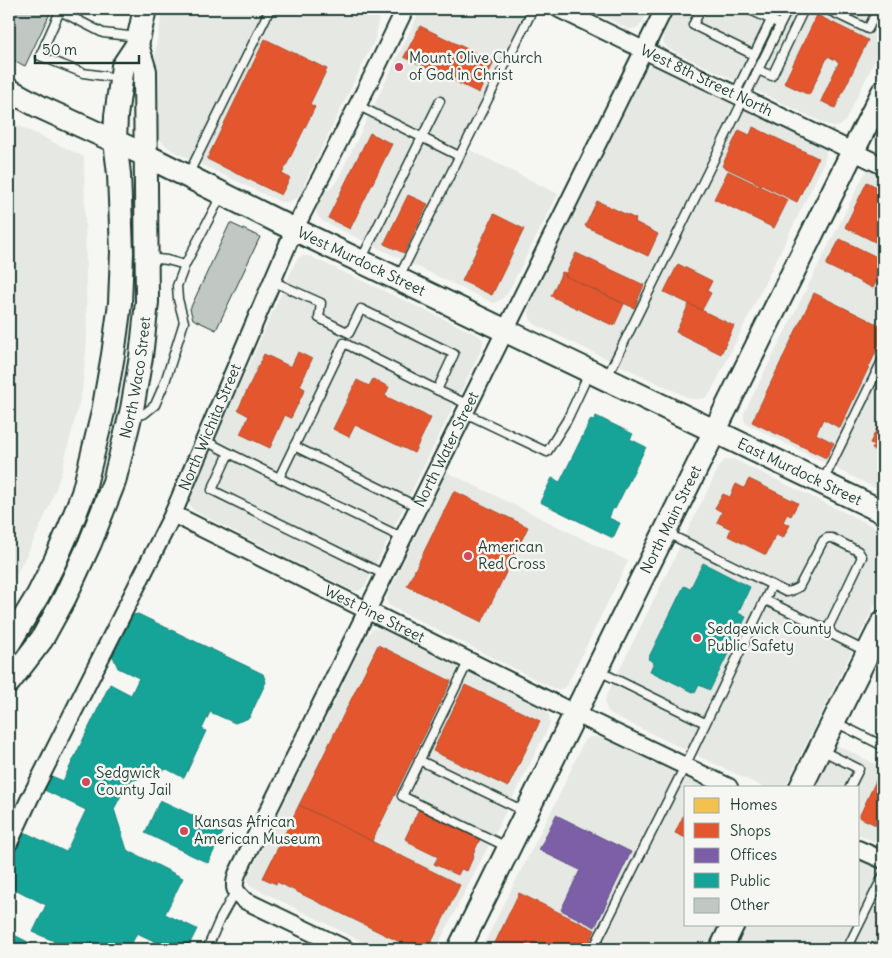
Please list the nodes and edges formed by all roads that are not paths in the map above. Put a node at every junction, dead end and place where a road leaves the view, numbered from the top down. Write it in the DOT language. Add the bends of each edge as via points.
graph roads {
  1 [pos="145,9"];
  2 [pos="270,9"];
  3 [pos="405,9"];
  4 [pos="533,9"];
  5 [pos="559,9"];
  6 [pos="664,9"];
  7 [pos="701,9"];
  8 [pos="748,9"];
  9 [pos="788,9"];
  10 [pos="804,9"];
  11 [pos="826,9"];
  12 [pos="878,9"];
  13 [pos="771,20"];
  14 [pos="781,24"];
  15 [pos="138,41"];
  16 [pos="644,50"];
  17 [pos="754,55"];
  18 [pos="758,70"];
  19 [pos="122,79"];
  20 [pos="9,90"];
  21 [pos="883,92"];
  22 [pos="739,96"];
  23 [pos="440,100"];
  24 [pos="358,105"];
  25 [pos="422,137"];
  26 [pos="115,141"];
  27 [pos="853,151"];
  28 [pos="145,155"];
  29 [pos="459,156"];
  30 [pos="883,166"];
  31 [pos="188,176"];
  32 [pos="222,194"];
  33 [pos="294,230"];
  34 [pos="146,258"];
  35 [pos="360,261"];
  36 [pos="185,265"];
  37 [pos="398,279"];
  38 [pos="272,281"];
  39 [pos="505,331"];
  40 [pos="349,333"];
  41 [pos="344,343"];
  42 [pos="883,358"];
  43 [pos="598,375"];
  44 [pos="437,390"];
  45 [pos="467,409"];
  46 [pos="131,415"];
  47 [pos="715,431"];
  48 [pos="204,440"];
  49 [pos="294,446"];
  50 [pos="229,453"];
  51 [pos="279,478"];
  52 [pos="822,483"];
  53 [pos="418,507"];
  54 [pos="883,512"];
  55 [pos="173,514"];
  56 [pos="665,532"];
  57 [pos="403,538"];
  58 [pos="385,575"];
  59 [pos="772,585"];
  60 [pos="765,600"];
  61 [pos="368,609"];
  62 [pos="883,622"];
  63 [pos="830,631"];
  64 [pos="9,643"];
  65 [pos="868,653"];
  66 [pos="468,660"];
  67 [pos="597,670"];
  68 [pos="9,682"];
  69 [pos="576,714"];
  70 [pos="834,721"];
  71 [pos="706,723"];
  72 [pos="883,746"];
  73 [pos="820,749"];
  74 [pos="419,760"];
  75 [pos="685,766"];
  76 [pos="727,786"];
  77 [pos="802,786"];
  78 [pos="850,786"];
  79 [pos="527,812"];
  80 [pos="9,843"];
  81 [pos="509,848"];
  82 [pos="860,850"];
  83 [pos="883,860"];
  84 [pos="883,876"];
  85 [pos="235,892"];
  86 [pos="860,923"];
  87 [pos="732,926"];
  88 [pos="858,926"];
  89 [pos="207,949"];
  90 [pos="346,949"];
  91 [pos="459,949"];
  92 [pos="593,949"];
  93 [pos="721,949"];
  94 [pos="847,949"];
  1 -- 15 [label="street, North Waco Street"];
  2 -- 31 [label="lane"];
  3 -- 24 [label="street, North Wichita Street"];
  4 -- 29 [label="lane"];
  5 -- 16 [label="street, West 8th Street North"];
  6 -- 16 [label="street, North Water Street"];
  7 -- 17 [label="lane" via="693,25"];
  8 -- 13 [label="lane"];
  9 -- 14 [label="lane"];
  10 -- 18 [label="lane" via="772,76"];
  11 -- 12 [label="lane" via="868,29"];
  13 -- 14 [label="lane"];
  13 -- 17 [label="lane"];
  14 -- 18 [label="lane"];
  15 -- 19 [label="street, North Waco Street" via="124,66"];
  15 -- 19 [label="lane" via="103,33 60,11 40,56 84,73"];
  15 -- 28 [label="street, North Waco Street" via="145,71"];
  16 -- 22 [label="street, West 8th Street North"];
  16 -- 39 [label="street, North Water Street"];
  17 -- 22 [label="lane"];
  18 -- 22 [label="lane"];
  19 -- 26 [label="street, North Waco Street"];
  20 -- 26 [label="street, West Murdock Street"];
  21 -- 27 [label="street, North Main Street"];
  22 -- 27 [label="street, West 8th Street North"];
  22 -- 43 [label="lane"];
  23 -- 25 [label="lane"];
  24 -- 25 [label="lane"];
  24 -- 33 [label="street, North Wichita Street"];
  25 -- 29 [label="lane"];
  25 -- 35 [label="lane"];
  26 -- 28 [label="street, West Murdock Street"];
  26 -- 64 [label="street, North Waco Street" via="122,252 120,303 103,412 83,493 70,527 38,595"];
  27 -- 30 [label="street, West 8th Street North"];
  27 -- 47 [label="street, North Main Street"];
  28 -- 31 [label="street, West Murdock Street"];
  28 -- 34 [label="street, North Waco Street"];
  29 -- 37 [label="lane"];
  31 -- 32 [label="street, West Murdock Street"];
  32 -- 33 [label="street, West Murdock Street"];
  32 -- 36 [label="lane"];
  33 -- 35 [label="street, West Murdock Street"];
  33 -- 38 [label="street, North Wichita Street"];
  34 -- 36 [label="lane"];
  34 -- 46 [label="street, North Waco Street" via="147,302"];
  35 -- 37 [label="street, West Murdock Street"];
  36 -- 46 [label="lane" via="177,286 184,322 165,382 156,405 144,414"];
  37 -- 39 [label="street, West Murdock Street"];
  38 -- 40 [label="lane" via="321,303 319,318"];
  38 -- 48 [label="street, North Wichita Street"];
  39 -- 43 [label="street, West Murdock Street"];
  39 -- 45 [label="street, North Water Street"];
  40 -- 41 [label="lane"];
  40 -- 44 [label="lane" via="361,309 454,354"];
  41 -- 44 [label="lane"];
  41 -- 49 [label="lane"];
  42 -- 52 [label="lane"];
  43 -- 45 [label="lane" via="547,452"];
  43 -- 47 [label="street, West Murdock Street"];
  44 -- 45 [label="lane"];
  45 -- 53 [label="street, North Water Street"];
  46 -- 68 [label="street, North Waco Street" via="114,482 65,598 42,639"];
  47 -- 52 [label="street, East Murdock Street"];
  47 -- 56 [label="street, North Main Street"];
  48 -- 50 [label="lane"];
  48 -- 55 [label="street, North Wichita Street"];
  49 -- 51 [label="lane"];
  49 -- 53 [label="lane"];
  50 -- 51 [label="lane"];
  50 -- 58 [label="lane" via="212,490"];
  51 -- 57 [label="lane"];
  52 -- 54 [label="street, East Murdock Street"];
  53 -- 57 [label="street, North Water Street"];
  55 -- 61 [label="street, West Pine Street"];
  55 -- 80 [label="street, North Wichita Street"];
  56 -- 59 [label="lane"];
  56 -- 67 [label="street, North Main Street"];
  57 -- 58 [label="street, North Water Street"];
  58 -- 61 [label="street, North Water Street"];
  59 -- 60 [label="lane"];
  59 -- 63 [label="lane" via="786,592 799,587 827,538 858,551 862,557 829,626"];
  60 -- 63 [label="lane"];
  60 -- 71 [label="lane"];
  61 -- 66 [label="street, West Pine Street"];
  61 -- 85 [label="street, North Water Street" via="237,874"];
  62 -- 65 [label="street"];
  63 -- 65 [label="lane"];
  65 -- 70 [label="street"];
  66 -- 69 [label="street, West Pine Street"];
  66 -- 74 [label="lane"];
  67 -- 69 [label="street, North Main Street"];
  67 -- 71 [label="lane"];
  69 -- 75 [label="street, West Pine Street"];
  69 -- 79 [label="street, North Main Street"];
  70 -- 72 [label="lane"];
  70 -- 73 [label="street"];
  71 -- 75 [label="lane"];
  73 -- 77 [label="street"];
  73 -- 78 [label="lane" via="859,769"];
  74 -- 79 [label="lane"];
  74 -- 81 [label="lane" via="402,796"];
  75 -- 76 [label="street, West Pine Street"];
  75 -- 92 [label="lane"];
  79 -- 81 [label="street, North Main Street"];
  81 -- 91 [label="street, North Main Street"];
  82 -- 83 [label="street"];
  84 -- 86 [label="lane"];
  85 -- 89 [label="lane"];
  85 -- 90 [label="street" via="244,900"];
  87 -- 93 [label="street"];
  88 -- 94 [label="lane"];
}
